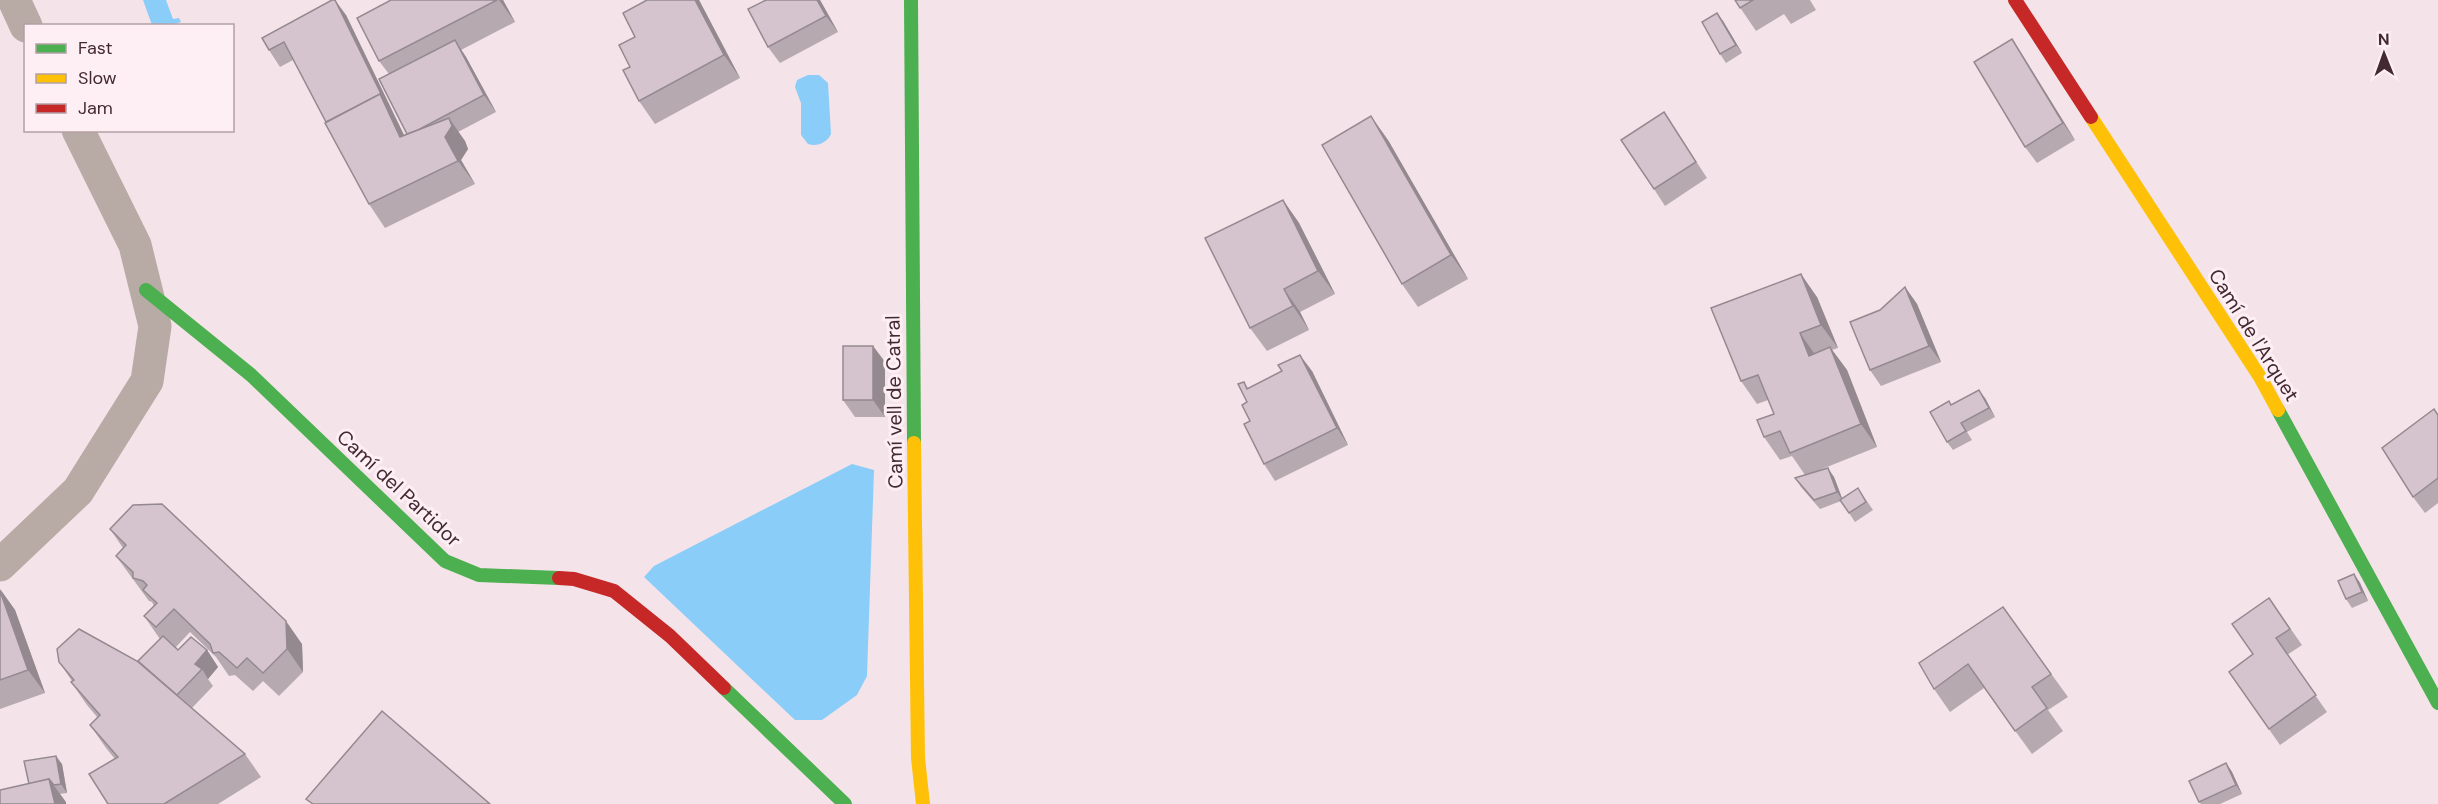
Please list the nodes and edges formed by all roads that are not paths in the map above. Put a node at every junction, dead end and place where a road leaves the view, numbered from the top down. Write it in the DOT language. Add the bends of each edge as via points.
graph roads {
  1 [pos="14,0"];
  2 [pos="911,0"];
  3 [pos="2015,0"];
  4 [pos="25,24"];
  5 [pos="79,132"];
  6 [pos="146,290"];
  7 [pos="0,565"];
  8 [pos="2438,703"];
  9 [pos="845,804"];
  10 [pos="923,804"];
  1 -- 4 [label="street"];
  2 -- 10 [label="street, Camí vell de Catral" via="918,758"];
  3 -- 8 [label="street, Camí de l'Arquet" via="2260,377"];
  5 -- 6 [label="street" via="135,245"];
  6 -- 7 [label="street" via="155,326 147,381 78,492"];
  6 -- 9 [label="street, Camí del Partidor" via="251,375 445,561 479,575 574,579 614,591 670,636"];
}
